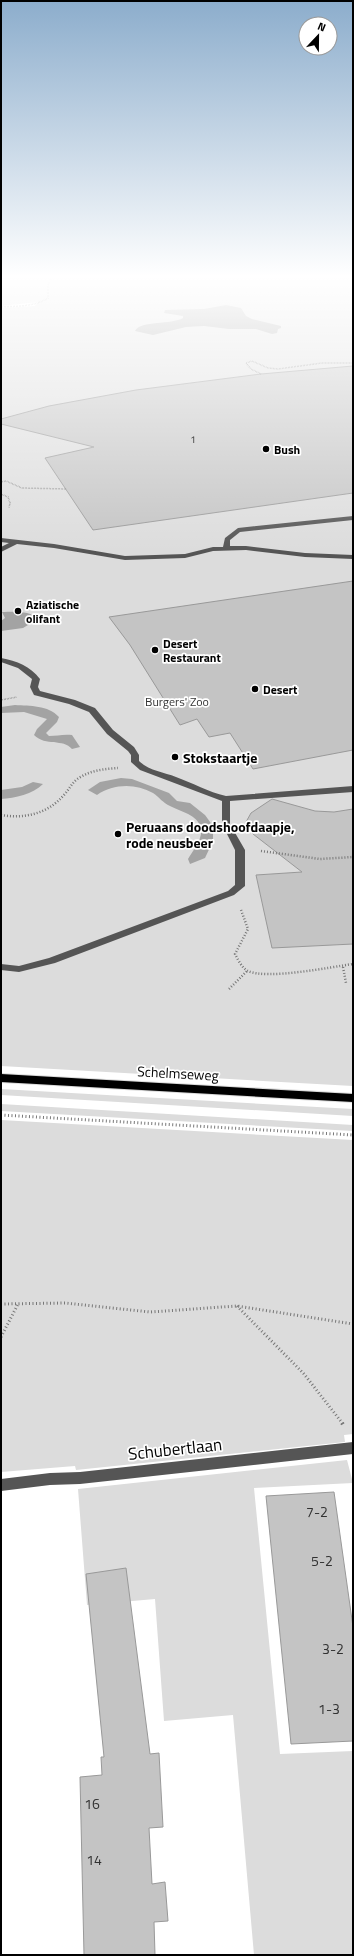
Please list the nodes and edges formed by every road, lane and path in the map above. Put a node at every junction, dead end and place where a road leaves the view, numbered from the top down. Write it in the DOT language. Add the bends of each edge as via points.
graph roads {
  1 [pos="250,369"];
  2 [pos="261,374"];
  3 [pos="1,482"];
  4 [pos="67,489"];
  5 [pos="1,494"];
  6 [pos="9,508"];
  7 [pos="353,518"];
  8 [pos="1,540"];
  9 [pos="14,543"];
  10 [pos="226,548"];
  11 [pos="1,550"];
  12 [pos="353,557"];
  13 [pos="1,660"];
  14 [pos="138,766"];
  15 [pos="353,789"];
  16 [pos="226,799"];
  17 [pos="1,815"];
  18 [pos="240,850"];
  19 [pos="353,857"];
  20 [pos="231,893"];
  21 [pos="353,964"];
  22 [pos="1,966"];
  23 [pos="343,966"];
  24 [pos="248,970"];
  25 [pos="346,983"];
  26 [pos="229,988"];
  27 [pos="1,1078"];
  28 [pos="353,1098"];
  29 [pos="1,1115"];
  30 [pos="353,1135"];
  31 [pos="1,1304"];
  32 [pos="18,1304"];
  33 [pos="237,1306"];
  34 [pos="353,1324"];
  35 [pos="1,1337"];
  36 [pos="348,1431"];
  37 [pos="353,1448"];
  38 [pos="1,1485"];
  1 -- 2 [label="path"];
  3 -- 4 [label="path" via="6,481 22,488"];
  5 -- 6 [label="path" via="8,497"];
  7 -- 10 [label="street" via="238,530 227,539"];
  8 -- 9 [label="street"];
  9 -- 10 [label="street" via="54,546 125,558 185,556"];
  9 -- 11 [label="street"];
  10 -- 12 [label="street"];
  13 -- 14 [label="street" via="23,666 31,673 36,679 34,687 37,693 92,710 110,732 131,749"];
  14 -- 16 [label="street" via="209,795"];
  14 -- 17 [label="path" via="101,769 83,775 71,783 62,796 44,812 20,817"];
  15 -- 16 [label="street"];
  16 -- 18 [label="street" via="226,824"];
  18 -- 19 [label="path" via="277,852 320,859"];
  18 -- 20 [label="street" via="240,886"];
  20 -- 22 [label="street" via="52,961 19,969"];
  20 -- 24 [label="path" via="243,912 248,929 235,954 240,964"];
  21 -- 23 [label="path"];
  23 -- 24 [label="path" via="265,973"];
  23 -- 25 [label="path"];
  24 -- 26 [label="path"];
  27 -- 28 [label="main road, Schelmseweg"];
  29 -- 30 [label="path"];
  31 -- 32 [label="path"];
  32 -- 33 [label="path" via="65,1303 150,1312"];
  32 -- 35 [label="path"];
  33 -- 34 [label="path"];
  33 -- 36 [label="path" via="304,1374"];
  37 -- 38 [label="street, Schubertlaan"];
}
